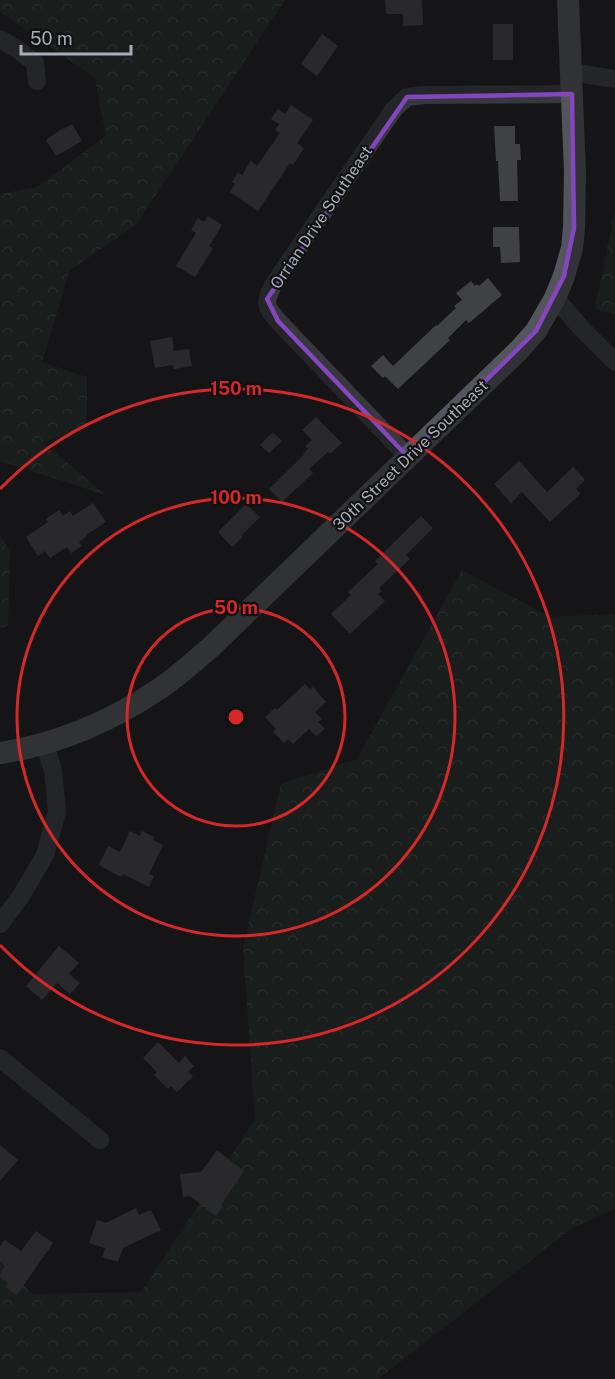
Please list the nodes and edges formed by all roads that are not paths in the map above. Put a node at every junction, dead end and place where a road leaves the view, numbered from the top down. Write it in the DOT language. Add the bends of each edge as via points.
graph roads {
  1 [pos="568,0"];
  2 [pos="0,39"];
  3 [pos="571,72"];
  4 [pos="615,79"];
  5 [pos="37,81"];
  6 [pos="572,94"];
  7 [pos="555,298"];
  8 [pos="615,362"];
  9 [pos="408,457"];
  10 [pos="44,743"];
  11 [pos="0,753"];
  12 [pos="0,924"];
  13 [pos="0,1058"];
  14 [pos="100,1140"];
  1 -- 3 [label="main road, 30th Street Drive Southeast"];
  2 -- 5 [label="street" via="35,63"];
  3 -- 4 [label="street"];
  3 -- 6 [label="main road, 30th Street Drive Southeast"];
  6 -- 7 [label="main road, 30th Street Drive Southeast" via="574,228 572,248"];
  6 -- 9 [label="street, Orrian Drive Southeast" via="407,97 394,109 273,285 267,299 269,310"];
  7 -- 8 [label="street"];
  7 -- 9 [label="main road, 30th Street Drive Southeast" via="536,331 519,350"];
  9 -- 10 [label="main road, 30th Street Drive Southeast" via="183,671 119,712"];
  10 -- 11 [label="main road, 30th Street Drive Southeast"];
  10 -- 12 [label="street" via="53,770 57,812 45,855"];
  13 -- 14 [label="street"];
}
